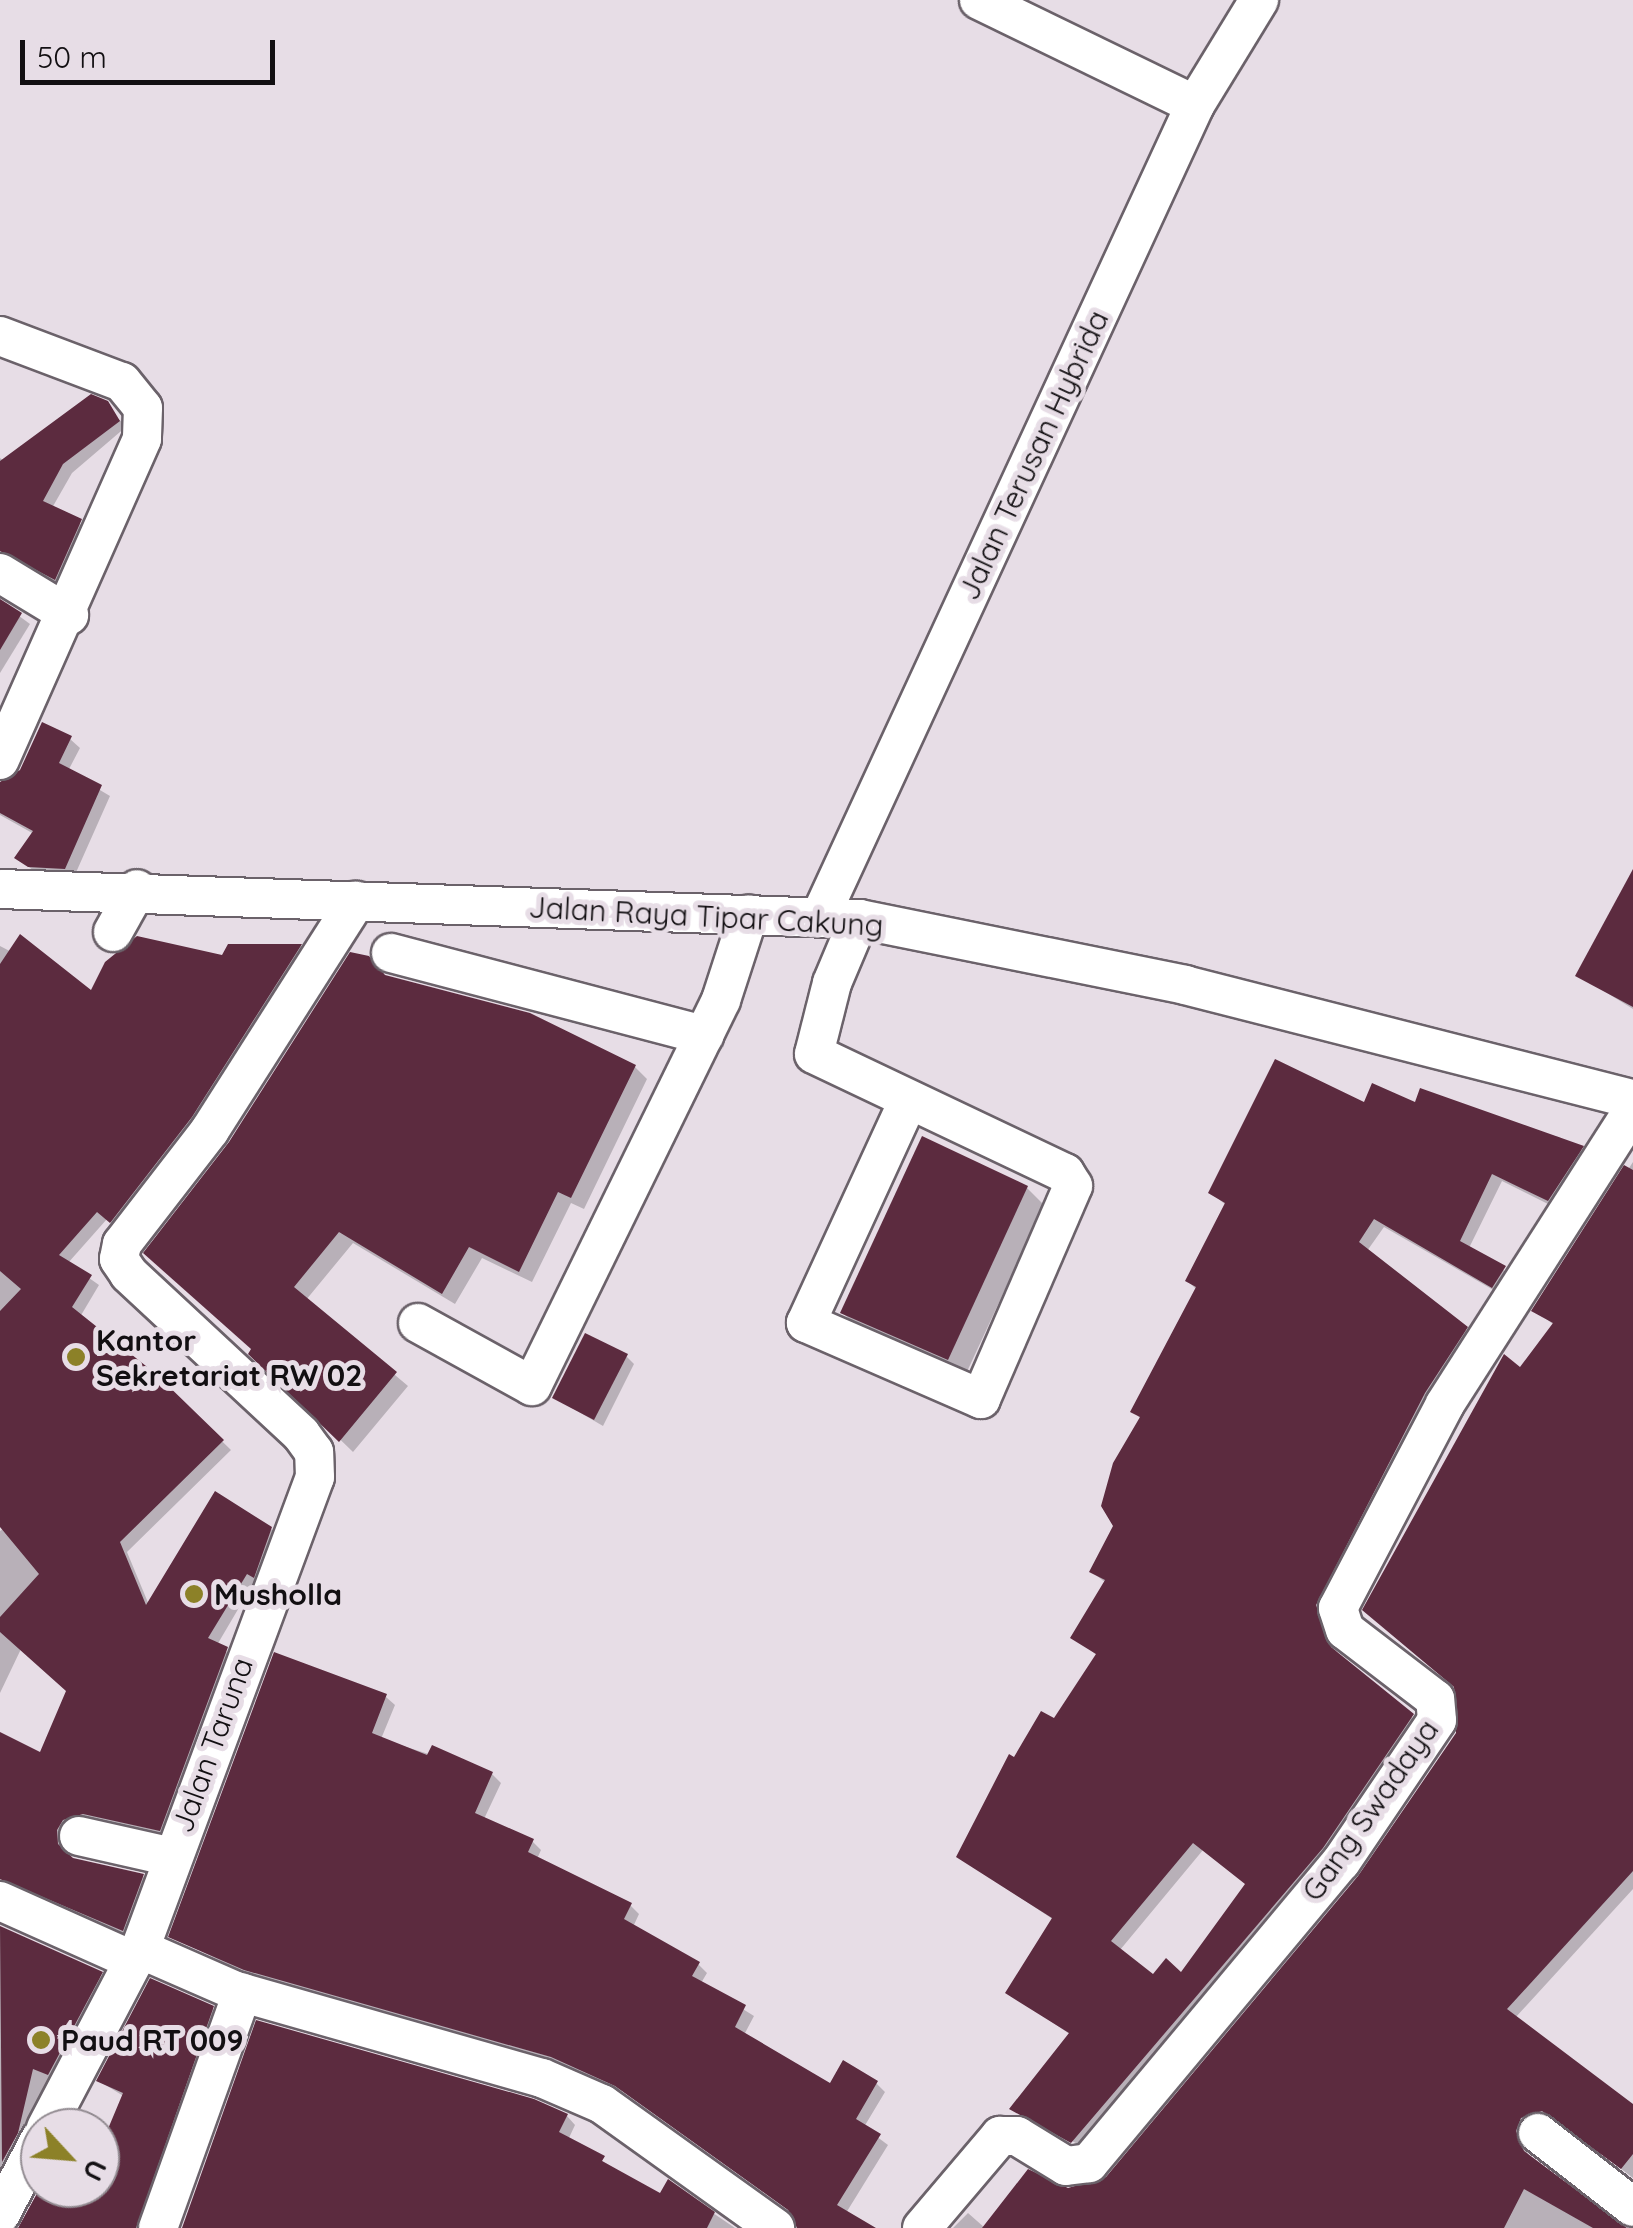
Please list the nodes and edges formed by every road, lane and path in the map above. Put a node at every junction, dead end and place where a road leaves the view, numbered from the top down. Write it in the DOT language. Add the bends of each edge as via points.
graph roads {
  1 [pos="980,0"];
  2 [pos="1258,0"];
  3 [pos="1195,106"];
  4 [pos="0,336"];
  5 [pos="0,574"];
  6 [pos="70,615"];
  7 [pos="0,760"];
  8 [pos="0,889"];
  9 [pos="138,889"];
  10 [pos="356,901"];
  11 [pos="749,914"];
  12 [pos="820,917"];
  13 [pos="858,919"];
  14 [pos="114,932"];
  15 [pos="392,953"];
  16 [pos="704,1035"];
  17 [pos="1633,1098"];
  18 [pos="908,1101"];
  19 [pos="1633,1110"];
  20 [pos="418,1324"];
  21 [pos="78,1836"];
  22 [pos="172,1857"];
  23 [pos="0,1902"];
  24 [pos="137,1955"];
  25 [pos="242,1993"];
  26 [pos="57,2108"];
  27 [pos="1538,2132"];
  28 [pos="20,2176"];
  29 [pos="1633,2207"];
  30 [pos="0,2214"];
  31 [pos="158,2228"];
  32 [pos="775,2228"];
  33 [pos="922,2228"];
  1 -- 3 [label="street"];
  2 -- 3 [label="street, Jalan Terusan Hybrida"];
  3 -- 12 [label="street, Jalan Terusan Hybrida"];
  4 -- 6 [label="street" via="122,382 143,408 142,439"];
  5 -- 6 [label="street"];
  6 -- 7 [label="street"];
  8 -- 9 [label="street, Jalan Raya Tipar Cakung"];
  9 -- 10 [label="street, Jalan Raya Tipar Cakung"];
  9 -- 14 [label="street"];
  10 -- 11 [label="street, Jalan Raya Tipar Cakung"];
  10 -- 22 [label="street, Jalan Taruna" via="210,1130 122,1244 119,1259 314,1452 315,1478"];
  11 -- 12 [label="street, Jalan Raya Tipar Cakung"];
  11 -- 16 [label="street"];
  12 -- 13 [label="street, Jalan Raya Tipar Cakung"];
  13 -- 17 [label="street, Jalan Raya Tipar Cakung" via="1185,985"];
  13 -- 18 [label="street" via="814,1054"];
  15 -- 16 [label="street"];
  16 -- 20 [label="street" via="532,1386"];
  18 -- 18 [label="street" via="1065,1173 1073,1186 1072,1201 981,1398 806,1323"];
  19 -- 33 [label="street, Gang Swadaya" via="1445,1404 1338,1608 1346,1630 1435,1699 1437,1720 1341,1862 1089,2163 1066,2166 1017,2136 1000,2136"];
  21 -- 22 [label="street"];
  22 -- 24 [label="street, Jalan Taruna"];
  23 -- 24 [label="street"];
  24 -- 25 [label="street"];
  24 -- 26 [label="street, Jalan Taruna"];
  25 -- 31 [label="street"];
  25 -- 32 [label="street" via="542,2078 602,2104"];
  27 -- 29 [label="street"];
  28 -- 30 [label="street"];
}
